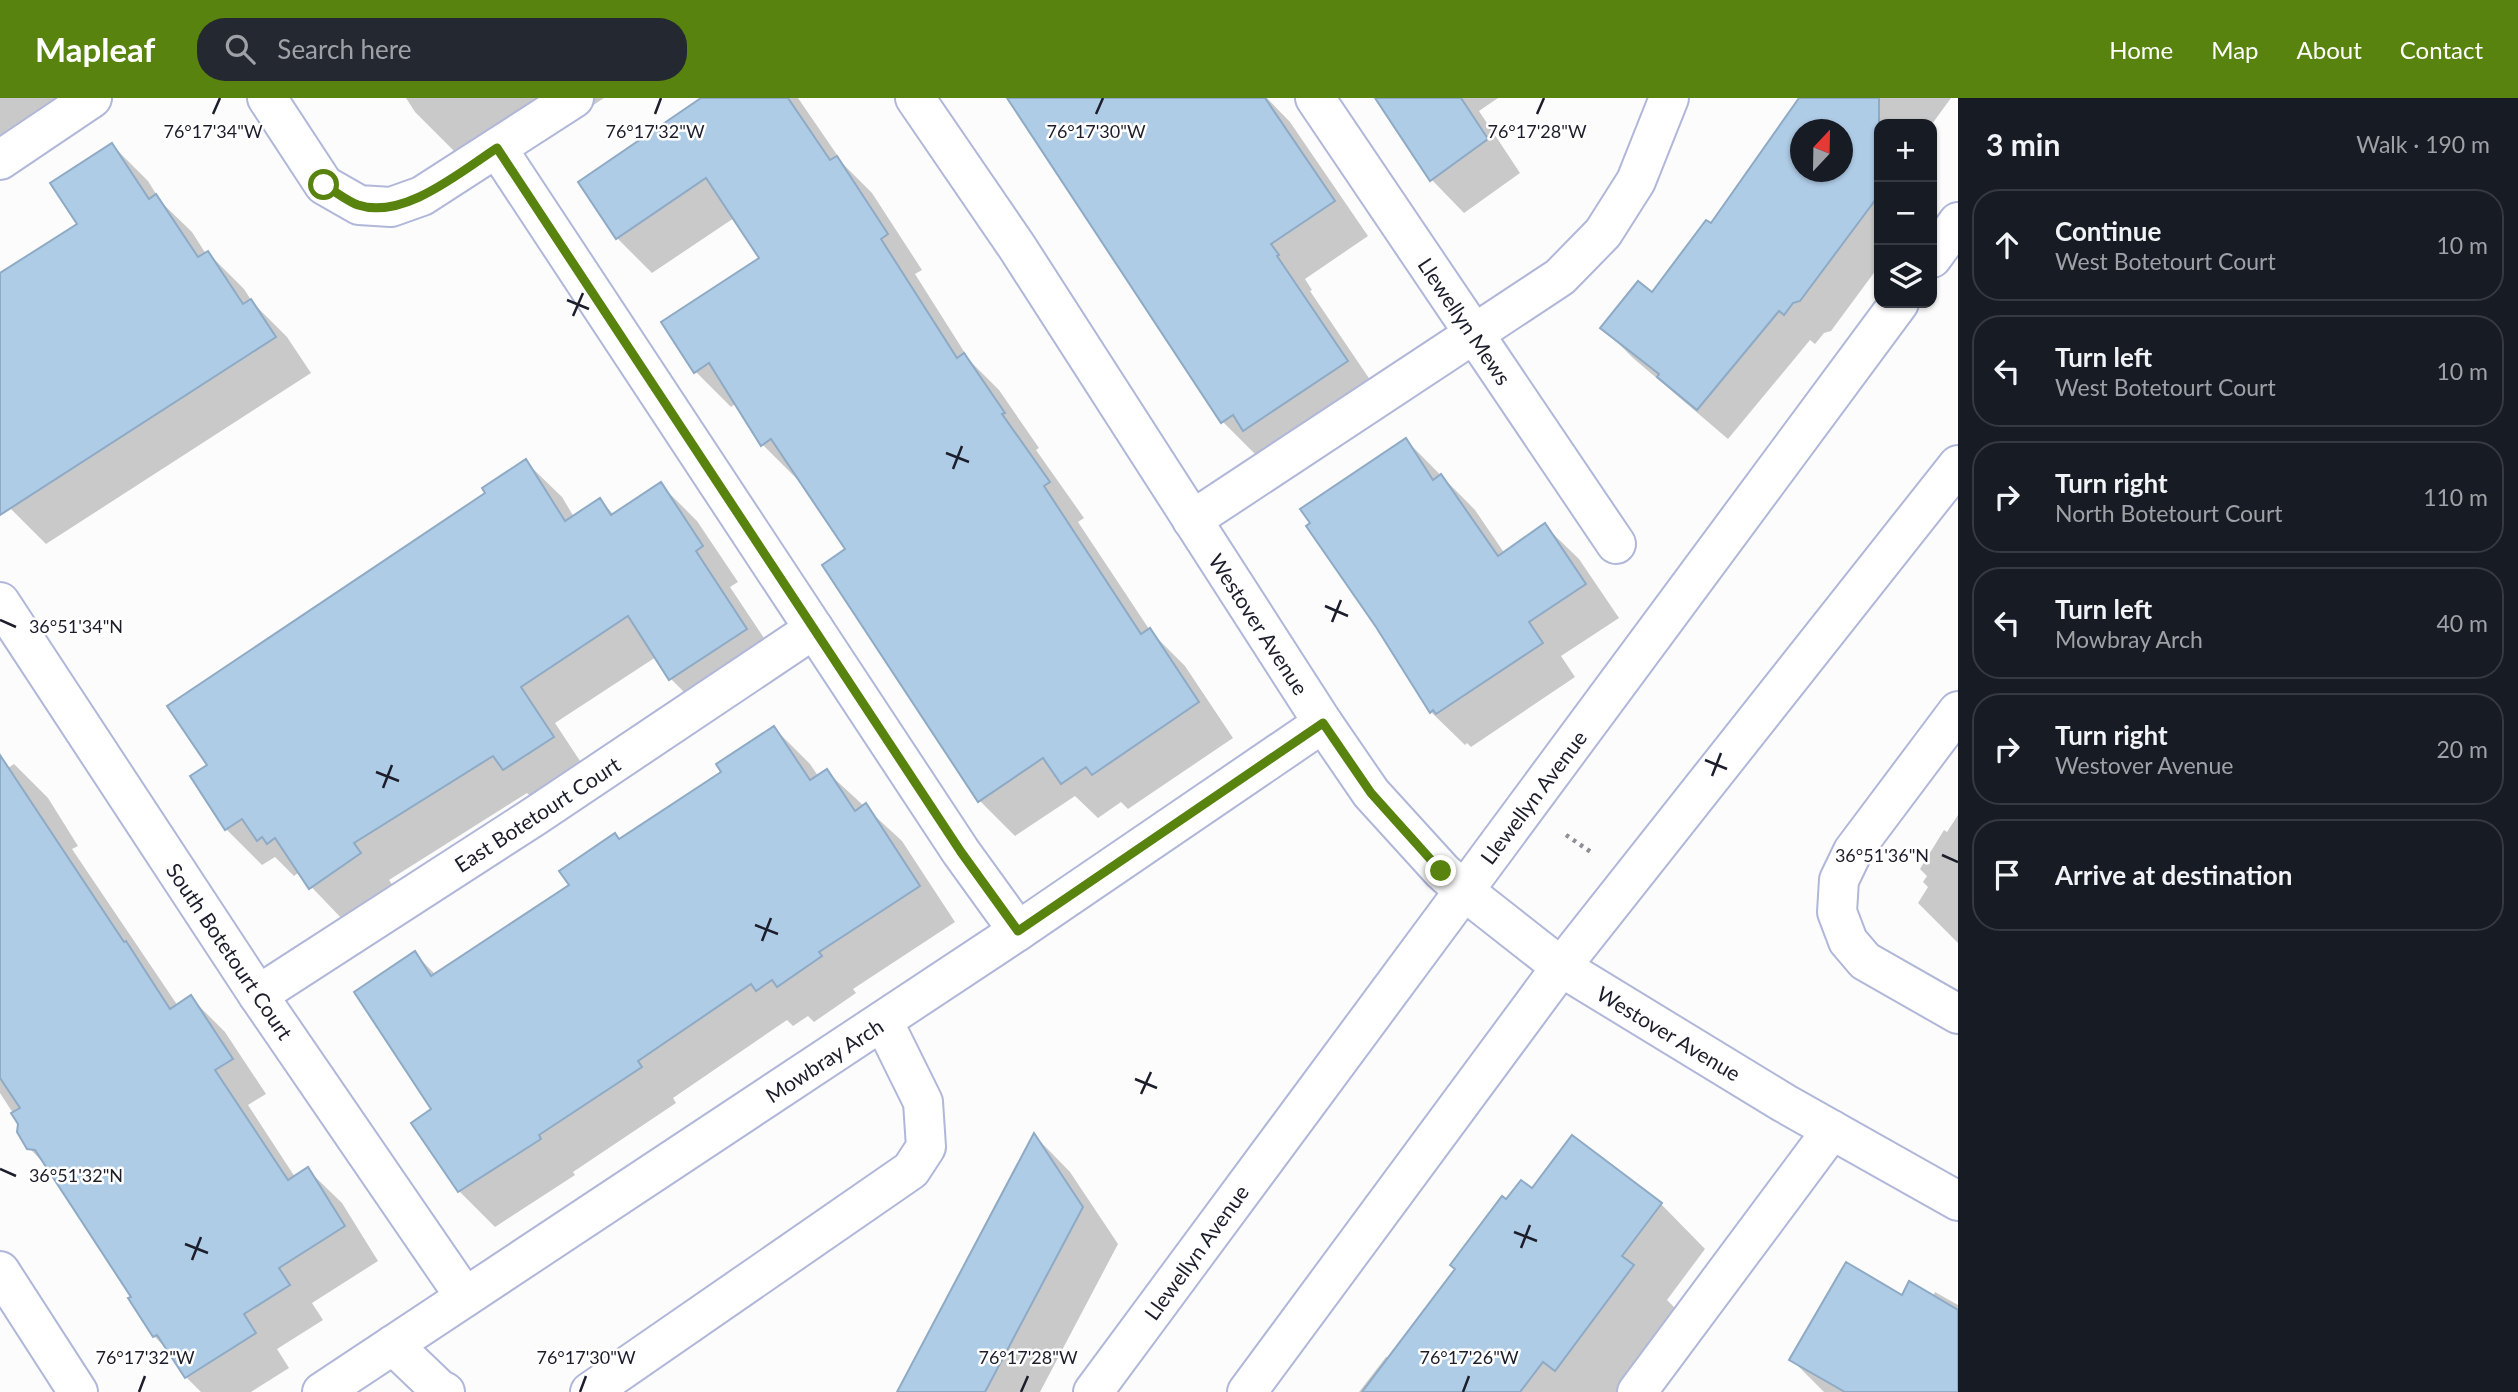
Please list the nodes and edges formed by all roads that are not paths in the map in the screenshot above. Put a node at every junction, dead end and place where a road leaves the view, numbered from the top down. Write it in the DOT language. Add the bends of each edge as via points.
graph roads {
  1 [pos="92,98"];
  2 [pos="267,98"];
  3 [pos="574,98"];
  4 [pos="915,98"];
  5 [pos="1315,98"];
  6 [pos="1669,98"];
  7 [pos="497,148"];
  8 [pos="0,160"];
  9 [pos="1958,222"];
  10 [pos="1937,251"];
  11 [pos="1895,308"];
  12 [pos="1473,334"];
  13 [pos="1958,464"];
  14 [pos="1192,520"];
  15 [pos="1616,544"];
  16 [pos="7,627"];
  17 [pos="814,629"];
  18 [pos="1958,711"];
  19 [pos="1323,723"];
  20 [pos="1463,890"];
  21 [pos="1018,931"];
  22 [pos="1561,967"];
  23 [pos="258,995"];
  24 [pos="1958,1014"];
  25 [pos="883,1021"];
  26 [pos="1832,1130"];
  27 [pos="1958,1201"];
  28 [pos="0,1271"];
  29 [pos="466,1297"];
  30 [pos="393,1345"];
  31 [pos="78,1392"];
  32 [pos="322,1392"];
  33 [pos="446,1392"];
  34 [pos="590,1392"];
  35 [pos="1093,1392"];
  36 [pos="1247,1392"];
  37 [pos="1637,1392"];
  1 -- 8 [label="street"];
  2 -- 7 [label="street" via="324,185 359,205 391,207 422,196"];
  3 -- 7 [label="street"];
  4 -- 14 [label="street, Westover Avenue" via="1017,247"];
  5 -- 12 [label="street, Llewellyn Mews"];
  6 -- 12 [label="street" via="1636,181 1603,233 1560,277"];
  7 -- 17 [label="street"];
  9 -- 10 [label="street"];
  11 -- 20 [label="street, Llewellyn Avenue"];
  12 -- 14 [label="street"];
  12 -- 15 [label="street, Llewellyn Mews"];
  13 -- 22 [label="street"];
  14 -- 19 [label="street, Westover Avenue"];
  16 -- 23 [label="street, South Botetourt Court"];
  17 -- 21 [label="street"];
  17 -- 23 [label="street, East Botetourt Court"];
  18 -- 24 [label="street" via="1853,851 1839,880 1837,912 1848,941 1865,961"];
  19 -- 20 [label="street, Westover Avenue" via="1371,793"];
  19 -- 21 [label="street, Mowbray Arch"];
  20 -- 22 [label="street, Westover Avenue"];
  20 -- 35 [label="street, Llewellyn Avenue"];
  21 -- 25 [label="street, Mowbray Arch"];
  22 -- 26 [label="street, Westover Avenue"];
  22 -- 36 [label="street"];
  23 -- 29 [label="street, South Botetourt Court"];
  25 -- 29 [label="street, Mowbray Arch"];
  25 -- 34 [label="street" via="923,1102 926,1147 911,1170"];
  26 -- 27 [label="street, Westover Avenue"];
  26 -- 37 [label="street"];
  28 -- 31 [label="street"];
  29 -- 30 [label="street, Mowbray Arch"];
  30 -- 32 [label="street, Mowbray Arch"];
  30 -- 33 [label="street"];
}
